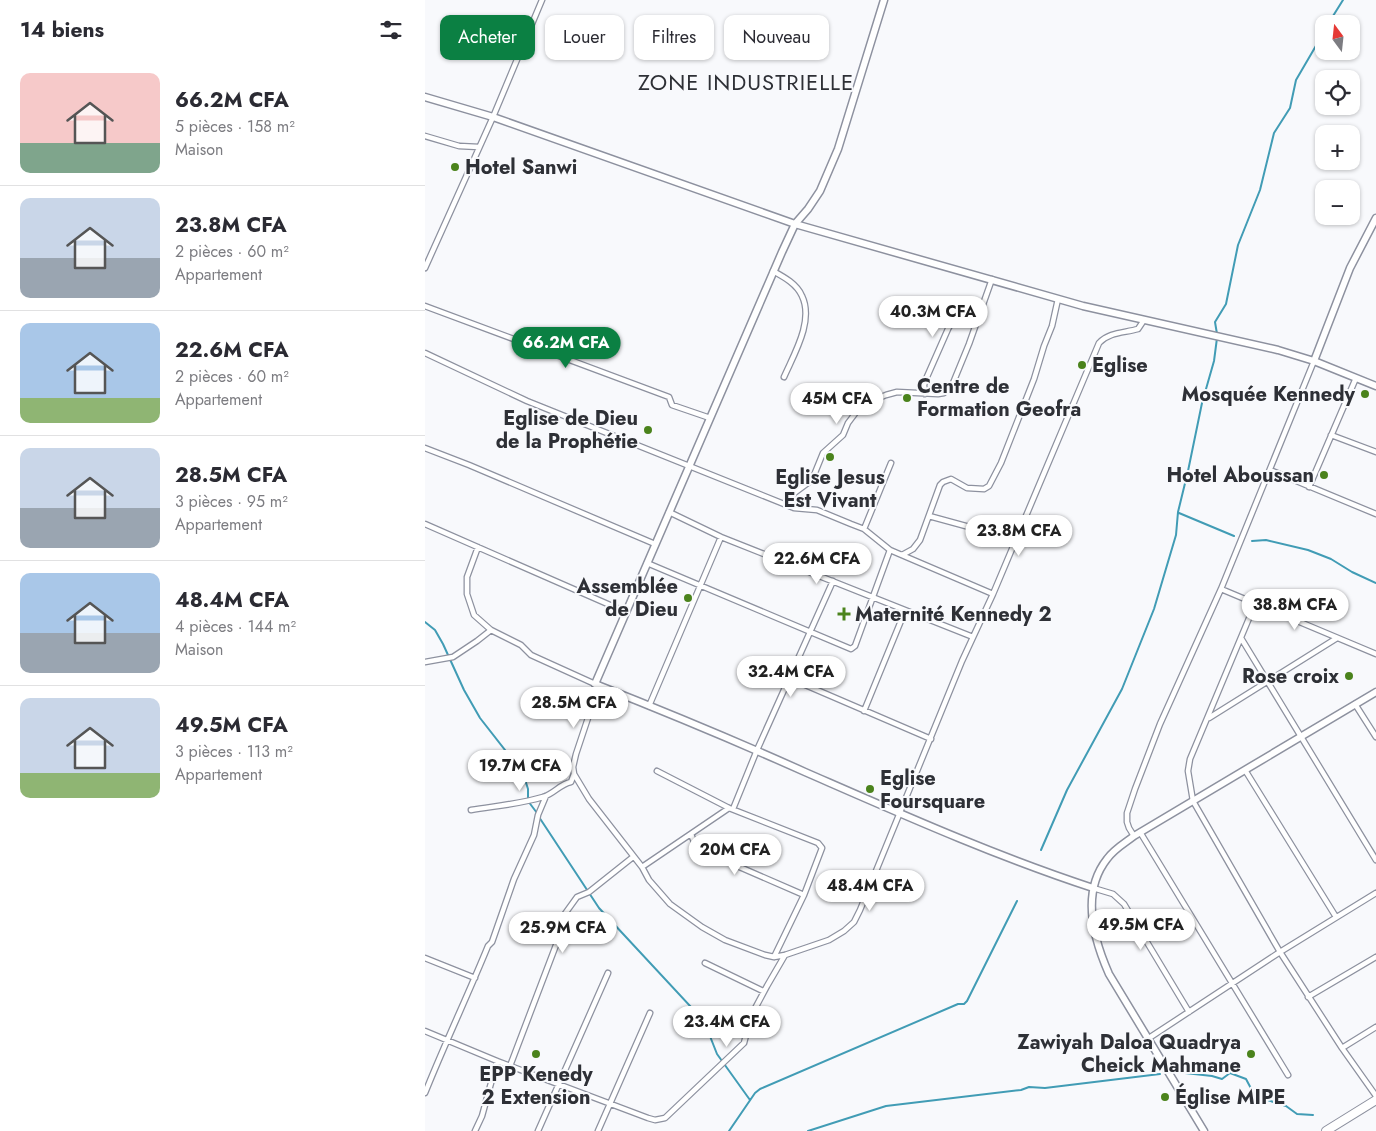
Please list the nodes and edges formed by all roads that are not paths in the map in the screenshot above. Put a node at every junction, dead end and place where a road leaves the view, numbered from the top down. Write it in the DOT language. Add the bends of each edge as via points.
graph roads {
  1 [pos="542,0"];
  2 [pos="884,0"];
  3 [pos="425,97"];
  4 [pos="493,117"];
  5 [pos="425,136"];
  6 [pos="479,147"];
  7 [pos="1376,218"];
  8 [pos="795,224"];
  9 [pos="425,268"];
  10 [pos="773,271"];
  11 [pos="991,279"];
  12 [pos="1058,299"];
  13 [pos="425,306"];
  14 [pos="981,309"];
  15 [pos="1144,320"];
  16 [pos="425,353"];
  17 [pos="1314,361"];
  18 [pos="785,377"];
  19 [pos="1355,378"];
  20 [pos="1376,386"];
  21 [pos="925,394"];
  22 [pos="710,418"];
  23 [pos="1331,435"];
  24 [pos="425,448"];
  25 [pos="1376,452"];
  26 [pos="891,463"];
  27 [pos="689,465"];
  28 [pos="1270,470"];
  29 [pos="1309,486"];
  30 [pos="794,508"];
  31 [pos="669,512"];
  32 [pos="1376,514"];
  33 [pos="929,516"];
  34 [pos="425,524"];
  35 [pos="864,529"];
  36 [pos="1018,533"];
  37 [pos="721,537"];
  38 [pos="655,544"];
  39 [pos="479,547"];
  40 [pos="890,550"];
  41 [pos="901,555"];
  42 [pos="647,563"];
  43 [pos="833,581"];
  44 [pos="701,585"];
  45 [pos="1221,589"];
  46 [pos="993,594"];
  47 [pos="873,598"];
  48 [pos="1255,604"];
  49 [pos="905,611"];
  50 [pos="626,612"];
  51 [pos="491,630"];
  52 [pos="810,631"];
  53 [pos="973,637"];
  54 [pos="1241,638"];
  55 [pos="1337,638"];
  56 [pos="1376,654"];
  57 [pos="425,662"];
  58 [pos="789,678"];
  59 [pos="1268,682"];
  60 [pos="597,685"];
  61 [pos="1376,692"];
  62 [pos="1355,704"];
  63 [pos="649,706"];
  64 [pos="864,711"];
  65 [pos="1208,719"];
  66 [pos="1300,736"];
  67 [pos="1376,737"];
  68 [pos="931,739"];
  69 [pos="757,750"];
  70 [pos="1245,770"];
  71 [pos="657,771"];
  72 [pos="574,774"];
  73 [pos="547,796"];
  74 [pos="1193,801"];
  75 [pos="731,808"];
  76 [pos="471,810"];
  77 [pos="901,814"];
  78 [pos="691,834"];
  79 [pos="1137,834"];
  80 [pos="633,857"];
  81 [pos="1376,860"];
  82 [pos="641,867"];
  83 [pos="1093,888"];
  84 [pos="1376,893"];
  85 [pos="804,895"];
  86 [pos="1336,917"];
  87 [pos="1280,952"];
  88 [pos="785,955"];
  89 [pos="774,956"];
  90 [pos="1376,957"];
  91 [pos="425,958"];
  92 [pos="705,963"];
  93 [pos="608,972"];
  94 [pos="475,978"];
  95 [pos="1231,984"];
  96 [pos="763,991"];
  97 [pos="1308,997"];
  98 [pos="650,1012"];
  99 [pos="1189,1012"];
  100 [pos="1376,1028"];
  101 [pos="425,1031"];
  102 [pos="1149,1038"];
  103 [pos="446,1041"];
  104 [pos="1342,1048"];
  105 [pos="497,1061"];
  106 [pos="510,1066"];
  107 [pos="1288,1075"];
  108 [pos="559,1084"];
  109 [pos="425,1092"];
  110 [pos="1376,1098"];
  111 [pos="610,1103"];
  112 [pos="475,1131"];
  113 [pos="538,1131"];
  114 [pos="598,1131"];
  115 [pos="1204,1131"];
  116 [pos="1326,1131"];
  1 -- 4 [label="street"];
  2 -- 8 [label="street" via="838,149 820,191"];
  3 -- 4 [label="street"];
  4 -- 6 [label="street"];
  4 -- 8 [label="street"];
  5 -- 6 [label="street" via="459,146"];
  6 -- 9 [label="street"];
  7 -- 17 [label="street" via="1350,268"];
  8 -- 10 [label="street"];
  8 -- 11 [label="street"];
  10 -- 18 [label="street" via="797,288 804,303 804,327"];
  10 -- 22 [label="street"];
  11 -- 12 [label="street"];
  11 -- 14 [label="street"];
  12 -- 15 [label="street"];
  12 -- 33 [label="street" via="1032,384 989,486 981,489 964,487 951,479 943,482"];
  13 -- 22 [label="street" via="669,397 672,405"];
  14 -- 21 [label="street" via="953,322 948,328 926,379"];
  14 -- 21 [label="street" via="953,383 944,393"];
  15 -- 17 [label="street"];
  15 -- 36 [label="street" via="1138,330 1110,335 1099,343"];
  16 -- 27 [label="street" via="527,401"];
  17 -- 19 [label="street"];
  17 -- 28 [label="street"];
  19 -- 20 [label="street"];
  19 -- 23 [label="street"];
  21 -- 30 [label="street" via="897,392 864,404 848,422 843,435 823,453 812,480 793,494"];
  22 -- 27 [label="street"];
  23 -- 25 [label="street"];
  23 -- 29 [label="street"];
  24 -- 38 [label="street"];
  26 -- 35 [label="street"];
  27 -- 30 [label="street"];
  27 -- 31 [label="street"];
  28 -- 29 [label="street"];
  28 -- 45 [label="street"];
  29 -- 32 [label="street"];
  30 -- 35 [label="street" via="817,510"];
  31 -- 37 [label="street"];
  31 -- 38 [label="street"];
  33 -- 36 [label="street" via="995,534"];
  33 -- 41 [label="street" via="917,545"];
  34 -- 39 [label="street"];
  35 -- 40 [label="street"];
  36 -- 46 [label="street"];
  37 -- 43 [label="street"];
  37 -- 44 [label="street"];
  38 -- 42 [label="street"];
  39 -- 50 [label="street"];
  39 -- 51 [label="street" via="467,577 467,594 471,612"];
  40 -- 41 [label="street"];
  40 -- 47 [label="street"];
  41 -- 46 [label="street"];
  42 -- 44 [label="street"];
  42 -- 50 [label="street"];
  43 -- 47 [label="street"];
  43 -- 52 [label="street"];
  44 -- 52 [label="street"];
  44 -- 63 [label="street"];
  45 -- 48 [label="street"];
  45 -- 79 [label="street" via="1135,788 1127,822"];
  46 -- 53 [label="street"];
  47 -- 49 [label="street"];
  47 -- 52 [label="street" via="853,648"];
  48 -- 54 [label="street"];
  48 -- 55 [label="street"];
  49 -- 53 [label="street"];
  49 -- 64 [label="street"];
  50 -- 60 [label="street"];
  51 -- 57 [label="street" via="453,657"];
  51 -- 60 [label="street" via="521,645 536,657"];
  52 -- 58 [label="street"];
  53 -- 68 [label="street"];
  54 -- 59 [label="street"];
  54 -- 65 [label="street"];
  55 -- 56 [label="street"];
  55 -- 59 [label="street"];
  58 -- 64 [label="street"];
  58 -- 69 [label="street"];
  59 -- 65 [label="street"];
  59 -- 66 [label="street"];
  60 -- 63 [label="street"];
  60 -- 72 [label="street" via="575,754"];
  61 -- 62 [label="street"];
  62 -- 66 [label="street"];
  62 -- 67 [label="street"];
  63 -- 69 [label="street"];
  64 -- 68 [label="street"];
  65 -- 74 [label="street" via="1190,759 1188,771"];
  66 -- 70 [label="street"];
  66 -- 81 [label="street"];
  68 -- 77 [label="street"];
  69 -- 75 [label="street"];
  69 -- 77 [label="street"];
  70 -- 74 [label="street"];
  70 -- 86 [label="street"];
  71 -- 75 [label="street"];
  72 -- 73 [label="street" via="571,782"];
  72 -- 80 [label="street"];
  73 -- 76 [label="street"];
  73 -- 94 [label="street" via="492,942"];
  74 -- 79 [label="street"];
  74 -- 87 [label="street"];
  75 -- 78 [label="street"];
  75 -- 85 [label="street" via="818,843 822,848"];
  77 -- 83 [label="street"];
  77 -- 88 [label="street" via="854,922 829,940"];
  78 -- 82 [label="street"];
  78 -- 85 [label="street" via="696,847 705,852"];
  79 -- 83 [label="street" via="1108,858"];
  79 -- 95 [label="street"];
  80 -- 82 [label="street"];
  80 -- 106 [label="street" via="589,892 577,897 564,915 561,932"];
  82 -- 89 [label="street" via="661,895 682,914 725,940"];
  83 -- 99 [label="street" via="1113,894 1124,904"];
  83 -- 102 [label="street" via="1092,910 1099,952"];
  84 -- 86 [label="street"];
  85 -- 89 [label="street"];
  86 -- 87 [label="street"];
  87 -- 95 [label="street"];
  87 -- 97 [label="street"];
  88 -- 89 [label="street"];
  88 -- 96 [label="street"];
  90 -- 97 [label="street"];
  91 -- 94 [label="street"];
  92 -- 96 [label="street"];
  93 -- 108 [label="street"];
  94 -- 103 [label="street"];
  95 -- 99 [label="street"];
  95 -- 107 [label="street"];
  96 -- 111 [label="street" via="751,1016 744,1044 665,1118 655,1120"];
  97 -- 104 [label="street"];
  98 -- 111 [label="street"];
  99 -- 102 [label="street"];
  100 -- 104 [label="street"];
  101 -- 103 [label="street"];
  102 -- 115 [label="street"];
  103 -- 105 [label="street"];
  103 -- 109 [label="street"];
  104 -- 110 [label="street"];
  105 -- 106 [label="street"];
  105 -- 112 [label="street"];
  106 -- 108 [label="street"];
  108 -- 111 [label="street"];
  108 -- 113 [label="street"];
  110 -- 116 [label="highway"];
  111 -- 114 [label="street"];
}
